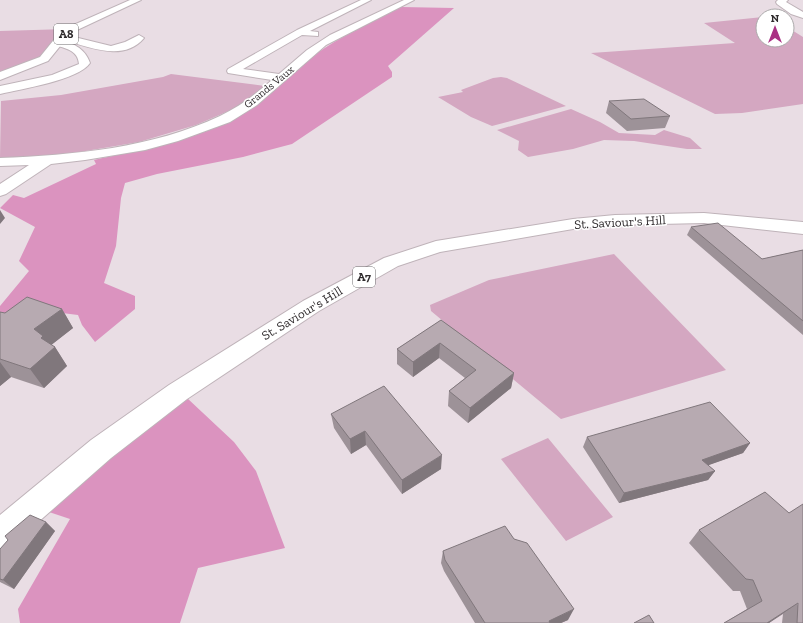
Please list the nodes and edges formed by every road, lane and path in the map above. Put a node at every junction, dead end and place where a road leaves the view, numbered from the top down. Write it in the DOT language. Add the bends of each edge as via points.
graph roads {
  1 [pos="137,0"];
  2 [pos="367,0"];
  3 [pos="410,0"];
  4 [pos="782,1"];
  5 [pos="803,15"];
  6 [pos="300,32"];
  7 [pos="335,37"];
  8 [pos="139,38"];
  9 [pos="59,40"];
  10 [pos="0,76"];
  11 [pos="282,78"];
  12 [pos="0,90"];
  13 [pos="46,161"];
  14 [pos="0,162"];
  15 [pos="0,191"];
  16 [pos="803,228"];
  17 [pos="0,535"];
  1 -- 9 [label="main road, A8" via="87,21"];
  2 -- 6 [label="street"];
  3 -- 7 [label="street, Grands Vaux"];
  4 -- 5 [label="street" via="794,12"];
  6 -- 7 [label="street"];
  6 -- 11 [label="street" via="232,71"];
  7 -- 11 [label="street, Grands Vaux"];
  8 -- 9 [label="street" via="130,44 106,49 72,39"];
  9 -- 10 [label="main road, A8" via="44,59"];
  9 -- 12 [label="street" via="78,50 84,58 83,66 55,78"];
  11 -- 13 [label="street, Grands Vaux" via="251,105 209,126 142,145"];
  13 -- 14 [label="street, Grands Vaux"];
  13 -- 15 [label="street"];
  16 -- 17 [label="main road, St. Saviour's Hill / A7" via="704,218 615,220 573,224 436,247 391,262 311,306 178,392 101,449"];
}
